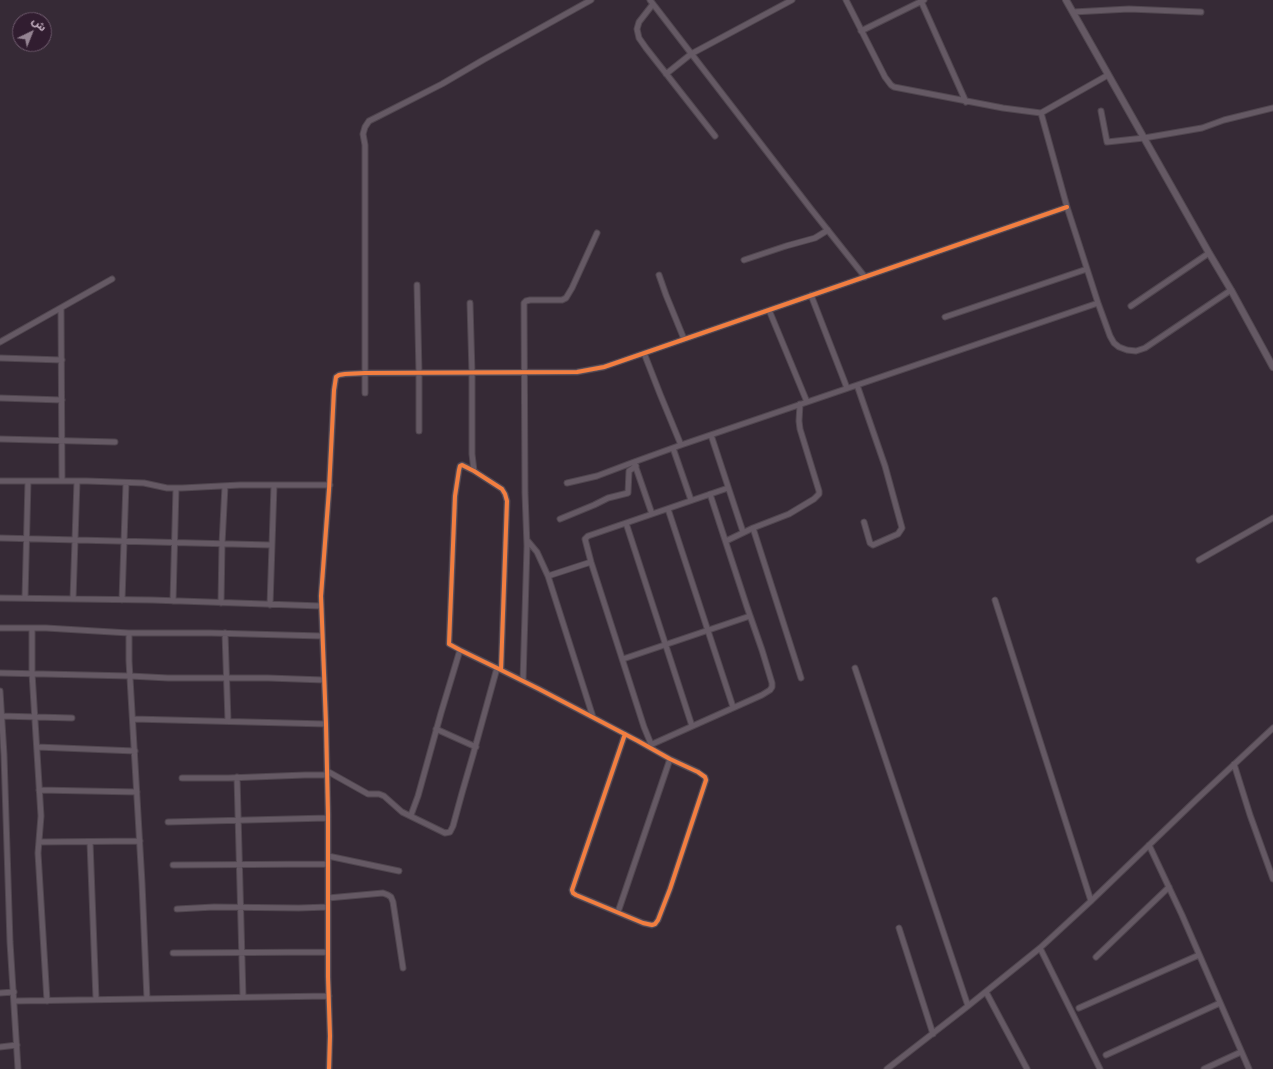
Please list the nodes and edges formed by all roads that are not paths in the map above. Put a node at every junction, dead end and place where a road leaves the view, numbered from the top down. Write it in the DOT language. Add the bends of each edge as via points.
graph roads {
  1 [pos="591,0"];
  2 [pos="792,0"];
  3 [pos="846,0"];
  4 [pos="1066,0"];
  5 [pos="923,1"];
  6 [pos="652,2"];
  7 [pos="1073,12"];
  8 [pos="1201,12"];
  9 [pos="861,31"];
  10 [pos="691,54"];
  11 [pos="666,74"];
  12 [pos="1108,75"];
  13 [pos="966,102"];
  14 [pos="1273,108"];
  15 [pos="1101,111"];
  16 [pos="1041,113"];
  17 [pos="714,136"];
  18 [pos="1144,138"];
  19 [pos="1067,207"];
  20 [pos="828,230"];
  21 [pos="597,234"];
  22 [pos="1209,253"];
  23 [pos="744,260"];
  24 [pos="1087,269"];
  25 [pos="659,274"];
  26 [pos="865,277"];
  27 [pos="112,280"];
  28 [pos="417,285"];
  29 [pos="1231,290"];
  30 [pos="811,295"];
  31 [pos="470,303"];
  32 [pos="1098,303"];
  33 [pos="1131,306"];
  34 [pos="61,308"];
  35 [pos="769,310"];
  36 [pos="945,317"];
  37 [pos="684,339"];
  38 [pos="0,342"];
  39 [pos="644,353"];
  40 [pos="0,358"];
  41 [pos="62,360"];
  42 [pos="1273,366"];
  43 [pos="525,372"];
  44 [pos="365,373"];
  45 [pos="419,373"];
  46 [pos="472,373"];
  47 [pos="856,385"];
  48 [pos="846,388"];
  49 [pos="365,393"];
  50 [pos="0,398"];
  51 [pos="62,400"];
  52 [pos="806,402"];
  53 [pos="800,404"];
  54 [pos="419,431"];
  55 [pos="711,435"];
  56 [pos="0,440"];
  57 [pos="62,441"];
  58 [pos="115,442"];
  59 [pos="681,445"];
  60 [pos="673,448"];
  61 [pos="635,464"];
  62 [pos="474,471"];
  63 [pos="0,481"];
  64 [pos="28,481"];
  65 [pos="62,481"];
  66 [pos="77,481"];
  67 [pos="567,482"];
  68 [pos="126,483"];
  69 [pos="274,485"];
  70 [pos="330,485"];
  71 [pos="225,486"];
  72 [pos="176,488"];
  73 [pos="728,488"];
  74 [pos="710,494"];
  75 [pos="691,500"];
  76 [pos="668,509"];
  77 [pos="652,514"];
  78 [pos="1273,518"];
  79 [pos="560,519"];
  80 [pos="864,522"];
  81 [pos="626,523"];
  82 [pos="753,528"];
  83 [pos="743,532"];
  84 [pos="0,538"];
  85 [pos="26,539"];
  86 [pos="75,540"];
  87 [pos="527,540"];
  88 [pos="125,541"];
  89 [pos="726,541"];
  90 [pos="174,542"];
  91 [pos="222,544"];
  92 [pos="272,545"];
  93 [pos="1199,560"];
  94 [pos="591,562"];
  95 [pos="548,576"];
  96 [pos="0,598"];
  97 [pos="25,598"];
  98 [pos="73,599"];
  99 [pos="122,600"];
  100 [pos="995,600"];
  101 [pos="173,601"];
  102 [pos="221,603"];
  103 [pos="270,605"];
  104 [pos="321,606"];
  105 [pos="750,616"];
  106 [pos="0,628"];
  107 [pos="32,628"];
  108 [pos="708,631"];
  109 [pos="129,633"];
  110 [pos="225,633"];
  111 [pos="322,636"];
  112 [pos="665,645"];
  113 [pos="460,650"];
  114 [pos="623,659"];
  115 [pos="855,668"];
  116 [pos="499,669"];
  117 [pos="0,673"];
  118 [pos="32,673"];
  119 [pos="130,676"];
  120 [pos="226,678"];
  121 [pos="802,678"];
  122 [pos="324,680"];
  123 [pos="523,681"];
  124 [pos="0,691"];
  125 [pos="733,707"];
  126 [pos="1,716"];
  127 [pos="35,716"];
  128 [pos="593,717"];
  129 [pos="72,718"];
  130 [pos="133,719"];
  131 [pos="228,721"];
  132 [pos="326,724"];
  133 [pos="692,726"];
  134 [pos="1273,728"];
  135 [pos="436,729"];
  136 [pos="625,734"];
  137 [pos="649,745"];
  138 [pos="37,747"];
  139 [pos="476,747"];
  140 [pos="135,751"];
  141 [pos="670,759"];
  142 [pos="1234,764"];
  143 [pos="327,773"];
  144 [pos="237,777"];
  145 [pos="182,778"];
  146 [pos="39,790"];
  147 [pos="137,792"];
  148 [pos="411,815"];
  149 [pos="328,818"];
  150 [pos="238,821"];
  151 [pos="168,822"];
  152 [pos="140,841"];
  153 [pos="39,842"];
  154 [pos="90,842"];
  155 [pos="1149,845"];
  156 [pos="328,856"];
  157 [pos="239,864"];
  158 [pos="328,864"];
  159 [pos="173,865"];
  160 [pos="399,871"];
  161 [pos="1273,879"];
  162 [pos="1169,887"];
  163 [pos="328,898"];
  164 [pos="1091,901"];
  165 [pos="328,907"];
  166 [pos="240,908"];
  167 [pos="177,909"];
  168 [pos="618,912"];
  169 [pos="899,928"];
  170 [pos="1040,948"];
  171 [pos="328,952"];
  172 [pos="173,953"];
  173 [pos="242,953"];
  174 [pos="1199,955"];
  175 [pos="1096,957"];
  176 [pos="403,968"];
  177 [pos="14,992"];
  178 [pos="986,992"];
  179 [pos="0,993"];
  180 [pos="328,996"];
  181 [pos="243,997"];
  182 [pos="96,999"];
  183 [pos="147,999"];
  184 [pos="47,1000"];
  185 [pos="15,1001"];
  186 [pos="1220,1004"];
  187 [pos="968,1006"];
  188 [pos="1079,1008"];
  189 [pos="933,1034"];
  190 [pos="17,1045"];
  191 [pos="0,1047"];
  192 [pos="1241,1052"];
  193 [pos="1106,1055"];
  194 [pos="18,1069"];
  195 [pos="329,1069"];
  196 [pos="887,1069"];
  197 [pos="1027,1069"];
  198 [pos="1100,1069"];
  199 [pos="1204,1069"];
  200 [pos="1249,1069"];
  1 -- 44 [label="street" via="442,84 369,121 365,127"];
  2 -- 10 [label="street"];
  3 -- 9 [label="street"];
  4 -- 7 [label="street"];
  5 -- 9 [label="street"];
  5 -- 13 [label="street"];
  6 -- 10 [label="street"];
  6 -- 11 [label="street" via="639,22 637,30 639,38"];
  7 -- 8 [label="street" via="1129,8"];
  7 -- 12 [label="street"];
  9 -- 13 [label="street" via="884,77 891,85 898,89"];
  10 -- 11 [label="street"];
  10 -- 20 [label="street"];
  11 -- 17 [label="street"];
  12 -- 16 [label="street"];
  12 -- 18 [label="street"];
  13 -- 16 [label="street"];
  14 -- 18 [label="street" via="1202,128"];
  15 -- 18 [label="street" via="1107,142"];
  16 -- 19 [label="street"];
  18 -- 22 [label="street"];
  19 -- 24 [label="street"];
  19 -- 26 [label="street"];
  20 -- 23 [label="street" via="814,238"];
  20 -- 26 [label="street"];
  21 -- 43 [label="street" via="566,298 526,300 524,303"];
  22 -- 29 [label="street"];
  22 -- 33 [label="street"];
  24 -- 32 [label="street"];
  24 -- 36 [label="street"];
  25 -- 37 [label="street"];
  26 -- 30 [label="street"];
  27 -- 34 [label="street"];
  28 -- 45 [label="street"];
  29 -- 32 [label="street" via="1144,348 1136,350 1119,348 1114,343"];
  29 -- 42 [label="street"];
  30 -- 35 [label="street"];
  30 -- 48 [label="street"];
  31 -- 46 [label="street"];
  32 -- 47 [label="street"];
  34 -- 38 [label="street"];
  34 -- 41 [label="street"];
  35 -- 37 [label="street"];
  35 -- 52 [label="street"];
  37 -- 39 [label="street"];
  39 -- 43 [label="street" via="604,367 577,372"];
  39 -- 59 [label="street"];
  40 -- 41 [label="street"];
  41 -- 51 [label="street"];
  43 -- 46 [label="street"];
  43 -- 87 [label="street"];
  44 -- 45 [label="street"];
  44 -- 49 [label="street"];
  44 -- 70 [label="street" via="336,377"];
  45 -- 46 [label="street"];
  45 -- 54 [label="street"];
  46 -- 62 [label="street"];
  47 -- 48 [label="street"];
  47 -- 80 [label="street" via="885,466 902,528 898,534 873,545 870,543"];
  48 -- 52 [label="street"];
  50 -- 51 [label="street"];
  51 -- 57 [label="street"];
  52 -- 53 [label="street"];
  53 -- 55 [label="street"];
  53 -- 82 [label="street" via="800,430 819,494 789,514"];
  55 -- 59 [label="street"];
  55 -- 73 [label="street"];
  56 -- 57 [label="street"];
  57 -- 58 [label="street"];
  57 -- 65 [label="street"];
  59 -- 60 [label="street"];
  60 -- 61 [label="street"];
  60 -- 75 [label="street"];
  61 -- 67 [label="street"];
  61 -- 77 [label="street"];
  61 -- 79 [label="street" via="629,471 628,494 608,498"];
  62 -- 113 [label="street" via="465,465 460,466 456,496 448,641"];
  62 -- 116 [label="street" via="502,489 507,501"];
  63 -- 64 [label="street"];
  64 -- 65 [label="street"];
  64 -- 85 [label="street"];
  65 -- 66 [label="street"];
  66 -- 68 [label="street"];
  66 -- 86 [label="street"];
  68 -- 72 [label="street"];
  68 -- 88 [label="street"];
  69 -- 70 [label="street"];
  69 -- 71 [label="street"];
  69 -- 92 [label="street"];
  70 -- 104 [label="street"];
  71 -- 72 [label="street"];
  71 -- 91 [label="street"];
  72 -- 90 [label="street"];
  73 -- 74 [label="street"];
  73 -- 83 [label="street"];
  74 -- 75 [label="street"];
  74 -- 89 [label="street"];
  75 -- 76 [label="street"];
  76 -- 77 [label="street"];
  76 -- 108 [label="street"];
  77 -- 81 [label="street"];
  78 -- 93 [label="street"];
  81 -- 94 [label="street" via="586,537"];
  81 -- 112 [label="street"];
  82 -- 83 [label="street"];
  82 -- 121 [label="street"];
  83 -- 89 [label="street"];
  84 -- 85 [label="street"];
  85 -- 86 [label="street"];
  85 -- 97 [label="street"];
  86 -- 88 [label="street"];
  86 -- 98 [label="street"];
  87 -- 95 [label="street" via="537,552"];
  87 -- 123 [label="street"];
  88 -- 90 [label="street"];
  88 -- 99 [label="street"];
  89 -- 105 [label="street"];
  90 -- 91 [label="street"];
  90 -- 101 [label="street"];
  91 -- 92 [label="street"];
  91 -- 102 [label="street"];
  92 -- 103 [label="street"];
  94 -- 95 [label="street"];
  94 -- 114 [label="street"];
  95 -- 128 [label="street"];
  96 -- 97 [label="street"];
  97 -- 98 [label="street"];
  98 -- 99 [label="street"];
  99 -- 101 [label="street"];
  100 -- 164 [label="street"];
  101 -- 102 [label="street"];
  102 -- 103 [label="street"];
  103 -- 104 [label="street"];
  104 -- 111 [label="street"];
  105 -- 108 [label="street"];
  105 -- 125 [label="street" via="772,687"];
  106 -- 107 [label="street"];
  107 -- 109 [label="street"];
  107 -- 118 [label="street"];
  108 -- 112 [label="street"];
  108 -- 125 [label="street"];
  109 -- 110 [label="street"];
  109 -- 119 [label="street"];
  110 -- 111 [label="street"];
  110 -- 120 [label="street"];
  111 -- 122 [label="street"];
  112 -- 114 [label="street"];
  112 -- 133 [label="street"];
  113 -- 116 [label="street"];
  113 -- 135 [label="street"];
  114 -- 137 [label="street"];
  115 -- 187 [label="street"];
  116 -- 123 [label="street"];
  116 -- 139 [label="street"];
  117 -- 118 [label="street"];
  118 -- 119 [label="street"];
  118 -- 127 [label="street"];
  119 -- 120 [label="street"];
  119 -- 130 [label="street"];
  120 -- 122 [label="street"];
  120 -- 131 [label="street"];
  122 -- 132 [label="street"];
  123 -- 128 [label="street"];
  124 -- 126 [label="street"];
  125 -- 133 [label="street"];
  126 -- 127 [label="street"];
  126 -- 177 [label="street"];
  127 -- 129 [label="street"];
  127 -- 138 [label="street"];
  128 -- 136 [label="street"];
  130 -- 131 [label="street"];
  130 -- 140 [label="street"];
  131 -- 132 [label="street"];
  132 -- 143 [label="street"];
  133 -- 137 [label="street"];
  134 -- 142 [label="street"];
  135 -- 139 [label="street"];
  135 -- 148 [label="street"];
  136 -- 137 [label="street"];
  136 -- 168 [label="street" via="572,890 576,895"];
  137 -- 141 [label="street"];
  138 -- 140 [label="street"];
  138 -- 146 [label="street"];
  139 -- 148 [label="street" via="450,832 445,833"];
  140 -- 147 [label="street"];
  141 -- 168 [label="street"];
  141 -- 168 [label="street" via="702,774 706,780 670,889 655,924 643,923"];
  142 -- 155 [label="street"];
  142 -- 161 [label="street"];
  143 -- 144 [label="street"];
  143 -- 148 [label="street" via="368,794 384,796 402,812"];
  143 -- 149 [label="street"];
  144 -- 145 [label="street"];
  144 -- 150 [label="street"];
  146 -- 147 [label="street"];
  146 -- 153 [label="street"];
  147 -- 152 [label="street"];
  149 -- 150 [label="street"];
  149 -- 156 [label="street"];
  150 -- 151 [label="street"];
  150 -- 157 [label="street"];
  152 -- 154 [label="street"];
  152 -- 183 [label="street"];
  153 -- 154 [label="street"];
  153 -- 184 [label="street" via="40,903"];
  154 -- 182 [label="street"];
  155 -- 162 [label="street"];
  155 -- 164 [label="street"];
  156 -- 158 [label="street"];
  156 -- 160 [label="street"];
  157 -- 158 [label="street"];
  157 -- 159 [label="street"];
  157 -- 166 [label="street"];
  158 -- 163 [label="street"];
  162 -- 174 [label="street"];
  162 -- 175 [label="street"];
  163 -- 165 [label="street"];
  163 -- 176 [label="street" via="383,894 391,897"];
  164 -- 170 [label="street"];
  165 -- 166 [label="street"];
  165 -- 171 [label="street"];
  166 -- 167 [label="street"];
  166 -- 173 [label="street"];
  169 -- 189 [label="street"];
  170 -- 178 [label="street"];
  170 -- 198 [label="street"];
  171 -- 173 [label="street"];
  171 -- 180 [label="street"];
  172 -- 173 [label="street"];
  173 -- 181 [label="street"];
  174 -- 186 [label="street"];
  174 -- 188 [label="street"];
  177 -- 179 [label="street"];
  177 -- 185 [label="street"];
  178 -- 187 [label="street"];
  178 -- 197 [label="street"];
  180 -- 181 [label="street"];
  180 -- 195 [label="street"];
  181 -- 183 [label="street"];
  182 -- 183 [label="street"];
  182 -- 184 [label="street"];
  184 -- 185 [label="street"];
  185 -- 190 [label="street"];
  186 -- 192 [label="street"];
  186 -- 193 [label="street"];
  187 -- 189 [label="street"];
  189 -- 196 [label="street"];
  190 -- 191 [label="street"];
  190 -- 194 [label="street"];
  192 -- 199 [label="street"];
  192 -- 200 [label="street"];
}
